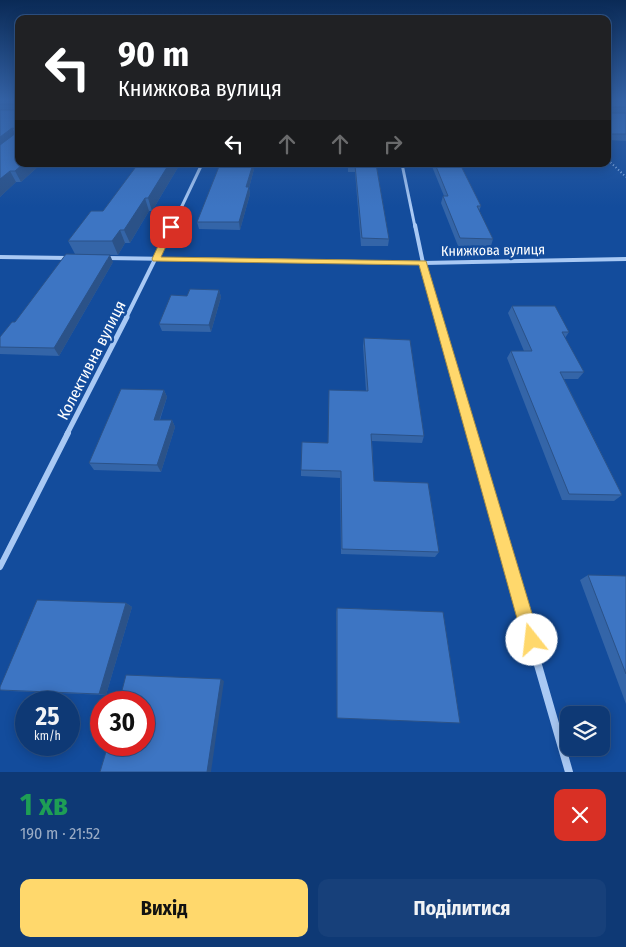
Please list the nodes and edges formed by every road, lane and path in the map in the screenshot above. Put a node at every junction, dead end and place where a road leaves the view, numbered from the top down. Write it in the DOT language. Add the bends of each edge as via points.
graph roads {
  1 [pos="611,163"];
  2 [pos="201,167"];
  3 [pos="403,167"];
  4 [pos="626,177"];
  5 [pos="0,257"];
  6 [pos="78,258"];
  7 [pos="97,258"];
  8 [pos="156,259"];
  9 [pos="626,259"];
  10 [pos="423,263"];
  11 [pos="0,567"];
  12 [pos="570,772"];
  1 -- 4 [label="path"];
  2 -- 8 [label="street, Колективна вулиця"];
  3 -- 10 [label="street"];
  5 -- 6 [label="street"];
  7 -- 8 [label="street, Книжкова вулиця"];
  8 -- 10 [label="street, Книжкова вулиця"];
  8 -- 11 [label="street, Колективна вулиця"];
  9 -- 10 [label="street, Книжкова вулиця"];
  10 -- 12 [label="street"];
}
